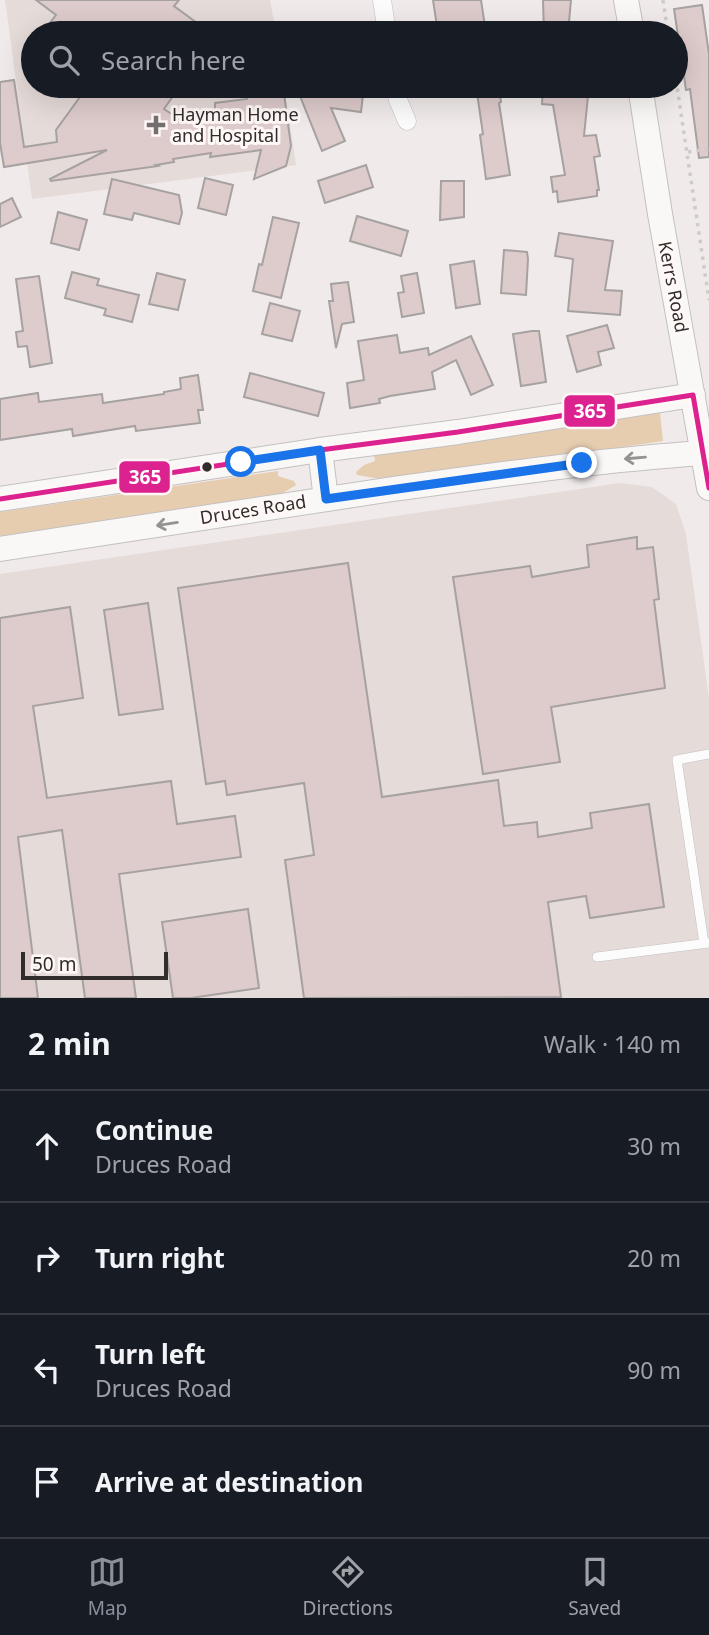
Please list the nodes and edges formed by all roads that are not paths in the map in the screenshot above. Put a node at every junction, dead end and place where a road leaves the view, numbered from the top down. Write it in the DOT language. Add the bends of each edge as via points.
graph roads {
  1 [pos="382,0"];
  2 [pos="626,0"];
  3 [pos="385,21"];
  4 [pos="630,21"];
  5 [pos="398,98"];
  6 [pos="642,98"];
  7 [pos="407,121"];
  8 [pos="701,394"];
  9 [pos="706,448"];
  10 [pos="320,450"];
  11 [pos="709,488"];
  12 [pos="0,499"];
  13 [pos="326,499"];
  14 [pos="0,549"];
  15 [pos="709,754"];
  16 [pos="706,943"];
  17 [pos="597,957"];
  1 -- 3 [label="street"];
  2 -- 4 [label="main road"];
  5 -- 7 [label="street"];
  6 -- 8 [label="main road, Kerrs Road" via="660,215"];
  8 -- 9 [label="main road, Kerrs Road"];
  8 -- 10 [label="main road"];
  9 -- 11 [label="main road, Kerrs Road"];
  9 -- 13 [label="main road, Druces Road, one-way"];
  10 -- 12 [label="main road"];
  10 -- 13 [label="main road"];
  13 -- 14 [label="main road, Druces Road, one-way"];
  15 -- 16 [label="lane" via="677,760"];
  16 -- 17 [label="lane"];
}
